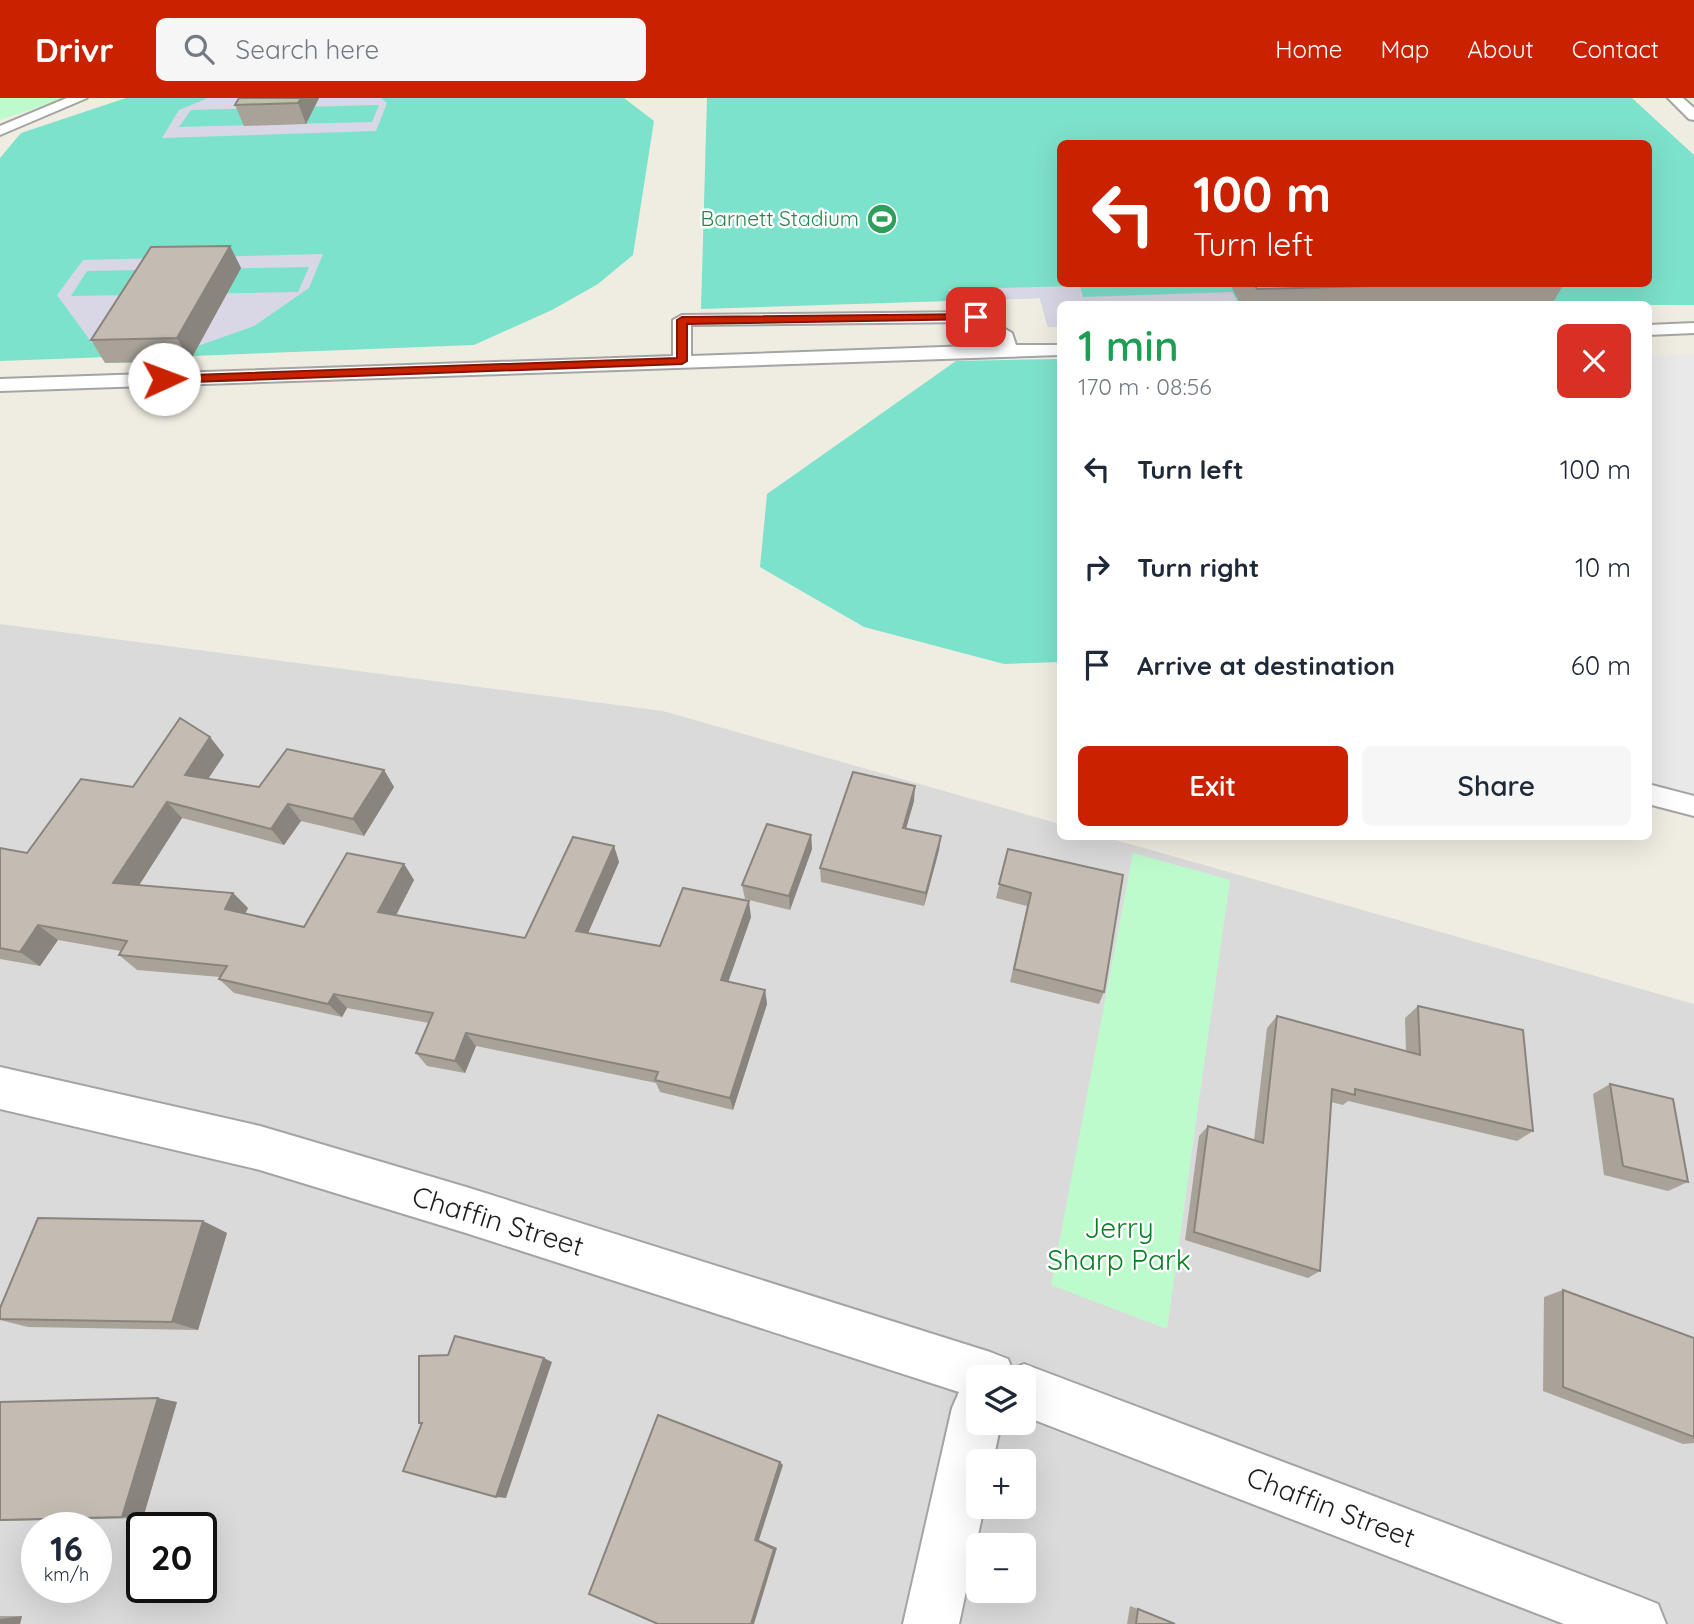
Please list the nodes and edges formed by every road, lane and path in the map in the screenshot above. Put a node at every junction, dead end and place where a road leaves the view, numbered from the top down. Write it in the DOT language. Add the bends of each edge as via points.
graph roads {
  1 [pos="80,98"];
  2 [pos="1675,98"];
  3 [pos="1694,116"];
  4 [pos="0,131"];
  5 [pos="1694,328"];
  6 [pos="1652,330"];
  7 [pos="1007,350"];
  8 [pos="1057,350"];
  9 [pos="682,361"];
  10 [pos="0,385"];
  11 [pos="1652,795"];
  12 [pos="1694,806"];
  13 [pos="0,1088"];
  14 [pos="966,1377"];
  15 [pos="1036,1402"];
  16 [pos="979,1435"];
  17 [pos="931,1624"];
  18 [pos="1638,1624"];
  1 -- 4 [label="lane"];
  2 -- 3 [label="lane"];
  5 -- 6 [label="lane"];
  7 -- 8 [label="lane"];
  7 -- 9 [label="lane"];
  7 -- 9 [label="lane" via="1006,337 976,317 682,320"];
  9 -- 10 [label="lane"];
  11 -- 12 [label="lane"];
  13 -- 14 [label="street, Chaffin Street" via="260,1148 466,1210"];
  15 -- 18 [label="street, Chaffin Street"];
  16 -- 17 [label="street"];
}
